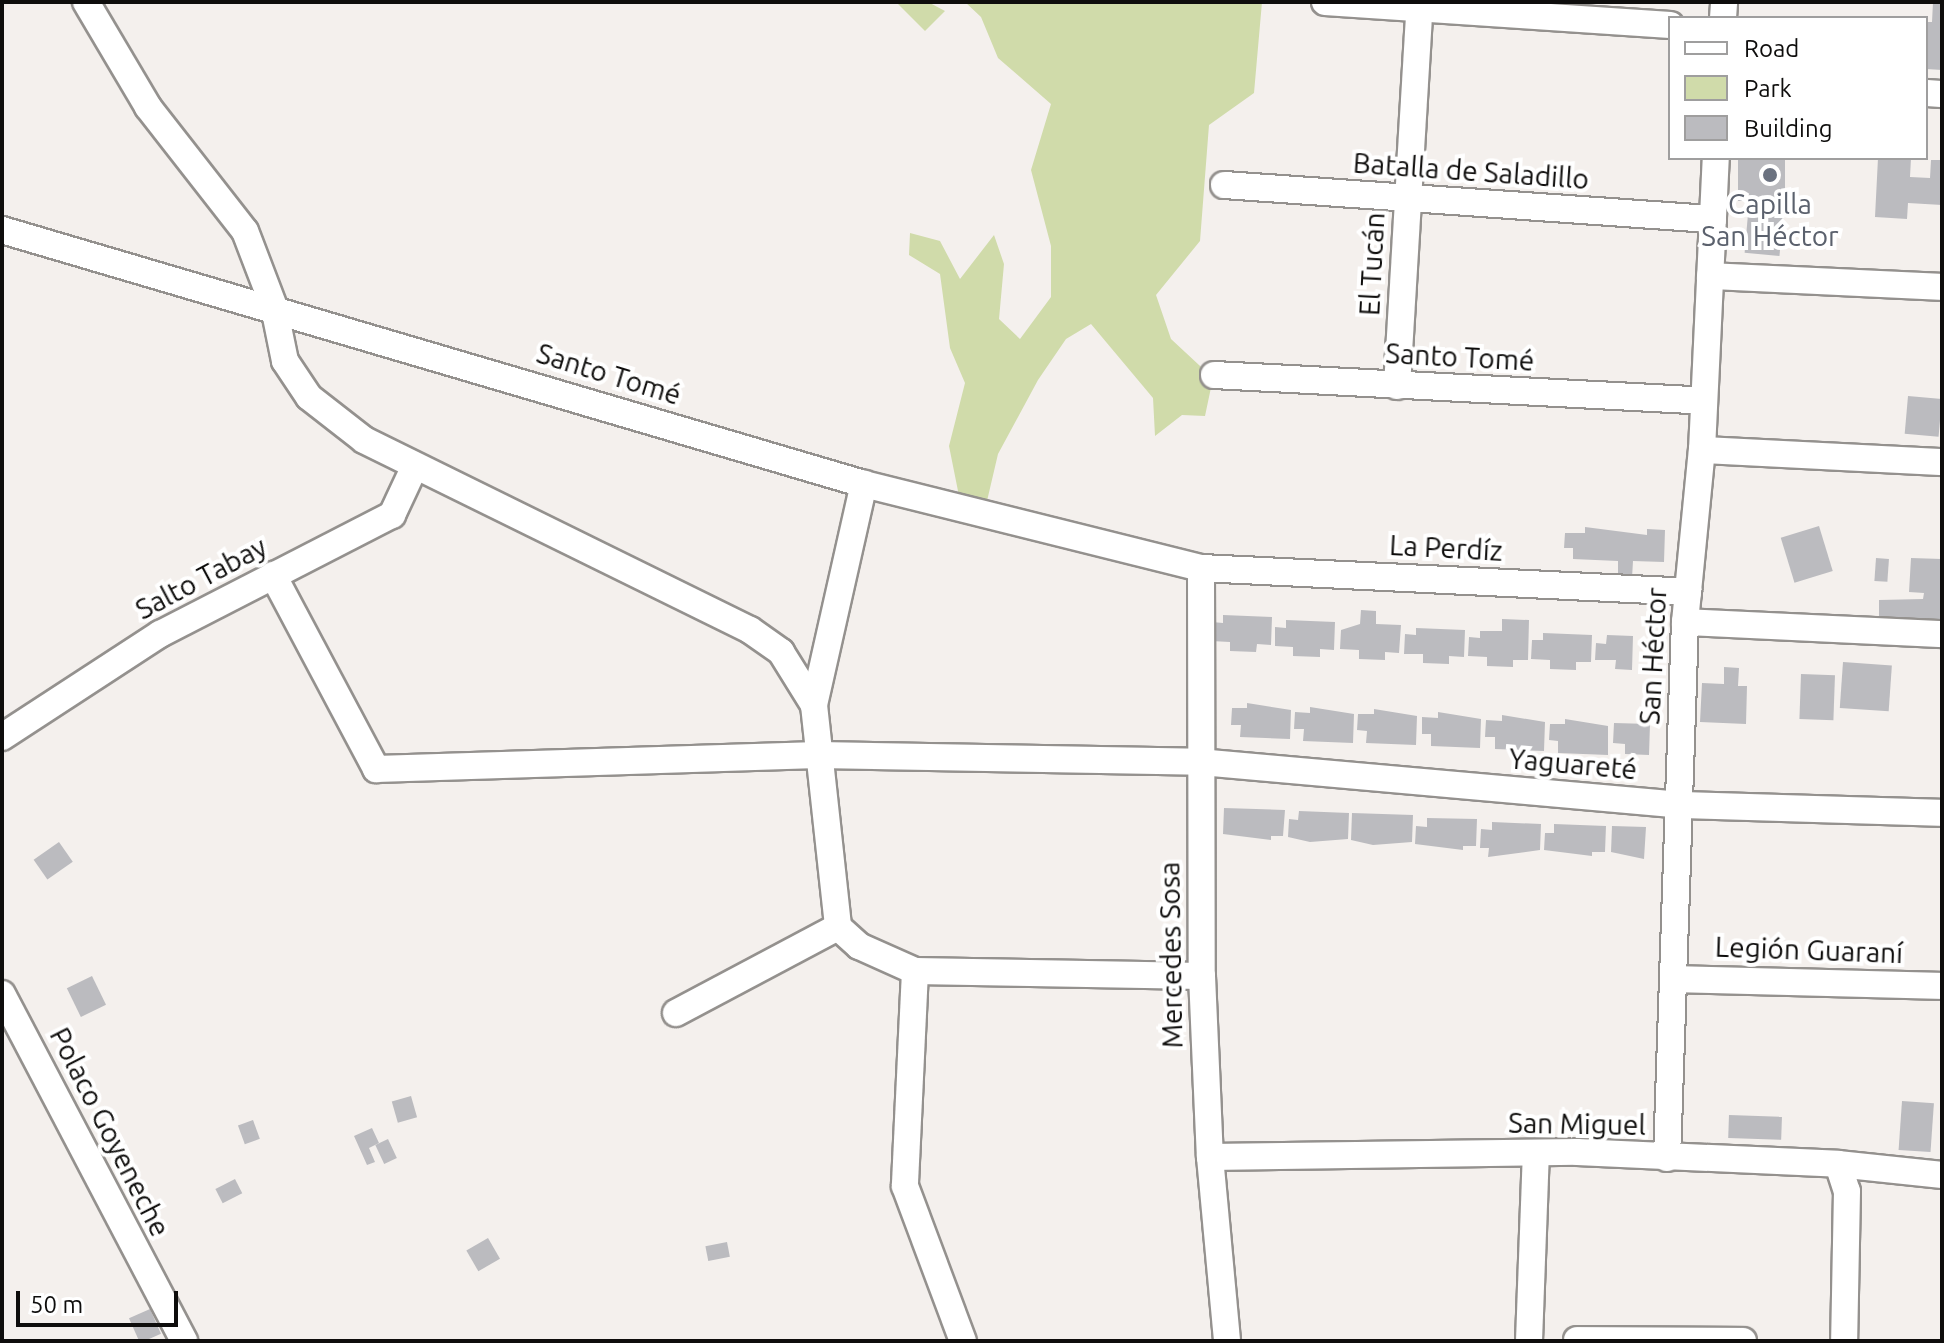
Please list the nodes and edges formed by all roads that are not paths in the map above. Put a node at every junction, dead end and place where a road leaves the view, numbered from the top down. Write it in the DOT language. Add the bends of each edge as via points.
graph roads {
  1 [pos="86,2"];
  2 [pos="1325,2"];
  3 [pos="1420,5"];
  4 [pos="1668,25"];
  5 [pos="1716,160"];
  6 [pos="1224,185"];
  7 [pos="1408,199"];
  8 [pos="1713,219"];
  9 [pos="2,230"];
  10 [pos="1710,276"];
  11 [pos="1942,287"];
  12 [pos="274,307"];
  13 [pos="1214,375"];
  14 [pos="1397,386"];
  15 [pos="1703,401"];
  16 [pos="1702,450"];
  17 [pos="1942,462"];
  18 [pos="415,466"];
  19 [pos="864,484"];
  20 [pos="1201,568"];
  21 [pos="273,575"];
  22 [pos="1688,592"];
  23 [pos="1685,622"];
  24 [pos="1942,634"];
  25 [pos="814,705"];
  26 [pos="2,737"];
  27 [pos="818,755"];
  28 [pos="1200,762"];
  29 [pos="1679,805"];
  30 [pos="1942,813"];
  31 [pos="838,927"];
  32 [pos="915,971"];
  33 [pos="1202,976"];
  34 [pos="1675,979"];
  35 [pos="1942,986"];
  36 [pos="2,994"];
  37 [pos="676,1013"];
  38 [pos="1536,1154"];
  39 [pos="1210,1157"];
  40 [pos="1667,1158"];
  41 [pos="1838,1164"];
  42 [pos="1942,1175"];
  43 [pos="1577,1340"];
  44 [pos="184,1341"];
  45 [pos="963,1341"];
  46 [pos="1227,1341"];
  47 [pos="1529,1341"];
  48 [pos="1743,1341"];
  49 [pos="1844,1341"];
  1 -- 12 [label="street" via="148,107 245,231"];
  2 -- 3 [label="street"];
  3 -- 4 [label="street"];
  3 -- 7 [label="street, El Tucán"];
  5 -- 8 [label="street, San Héctor"];
  6 -- 7 [label="street, Batalla de Saladillo"];
  7 -- 8 [label="street, Batalla de Saladillo"];
  7 -- 14 [label="street, El Tucán"];
  8 -- 10 [label="street, San Héctor"];
  9 -- 12 [label="street, Santo Tomé"];
  10 -- 11 [label="street"];
  10 -- 15 [label="street, San Héctor"];
  12 -- 18 [label="street" via="285,361 309,397 364,440"];
  12 -- 19 [label="street, Santo Tomé"];
  13 -- 14 [label="street, Santo Tomé"];
  14 -- 15 [label="street, Santo Tomé"];
  15 -- 16 [label="street, San Héctor"];
  16 -- 17 [label="street"];
  16 -- 22 [label="street, San Héctor"];
  18 -- 21 [label="street, Salto Tabay" via="392,515"];
  18 -- 25 [label="street" via="750,630 781,652"];
  19 -- 20 [label="street, Santo Tomé"];
  19 -- 25 [label="street"];
  20 -- 22 [label="street, La Perdíz"];
  20 -- 28 [label="street, Mercedes Sosa"];
  21 -- 26 [label="street, Salto Tabay" via="160,634"];
  21 -- 27 [label="street, Yaguareté" via="376,769"];
  22 -- 23 [label="street, San Héctor"];
  23 -- 24 [label="street"];
  23 -- 29 [label="street, San Héctor"];
  25 -- 27 [label="street"];
  27 -- 28 [label="street, Yaguareté"];
  27 -- 31 [label="street"];
  28 -- 29 [label="street, Yaguareté"];
  28 -- 33 [label="street, Mercedes Sosa"];
  29 -- 30 [label="street, Yaguareté"];
  29 -- 34 [label="street, San Héctor"];
  31 -- 32 [label="street" via="859,946"];
  31 -- 37 [label="street"];
  32 -- 33 [label="street"];
  32 -- 45 [label="street" via="905,1186"];
  33 -- 39 [label="street, Mercedes Sosa"];
  34 -- 35 [label="street, Legión Guaraní"];
  34 -- 40 [label="street, San Héctor"];
  36 -- 44 [label="street, Polaco Goyeneche"];
  38 -- 39 [label="street, San Miguel"];
  38 -- 40 [label="street, San Miguel"];
  38 -- 47 [label="street"];
  39 -- 46 [label="street, Mercedes Sosa"];
  40 -- 41 [label="street, San Miguel"];
  41 -- 42 [label="street, San Miguel"];
  41 -- 49 [label="street" via="1847,1191"];
  43 -- 48 [label="street"];
}
